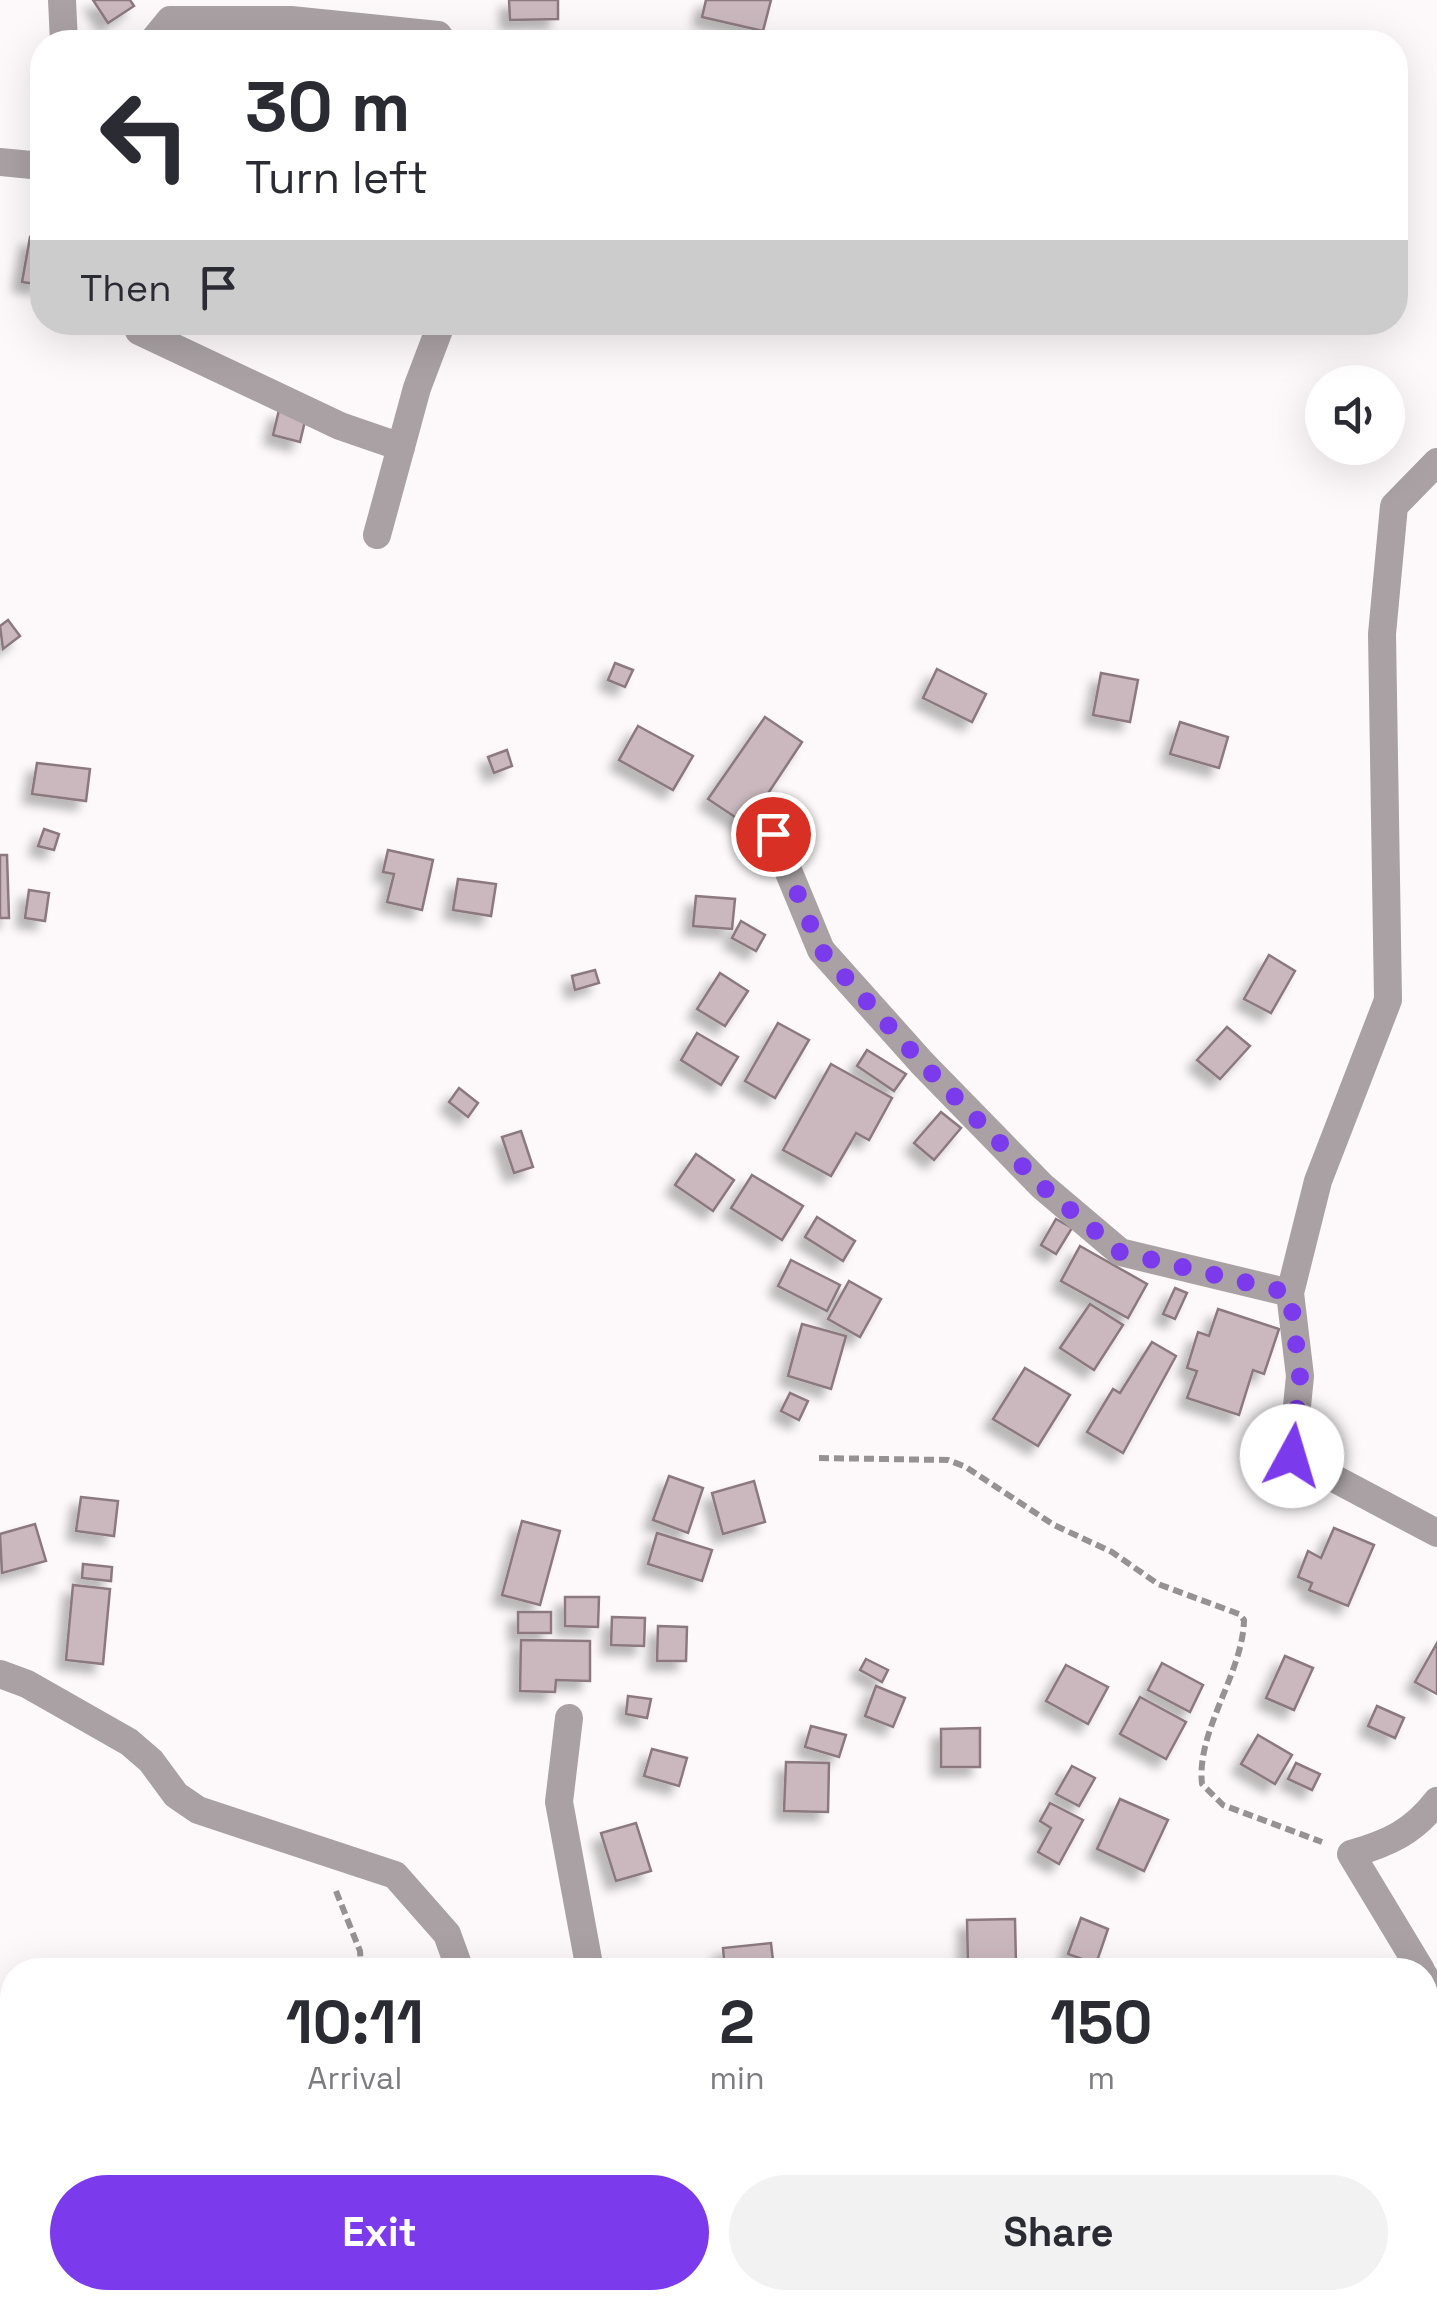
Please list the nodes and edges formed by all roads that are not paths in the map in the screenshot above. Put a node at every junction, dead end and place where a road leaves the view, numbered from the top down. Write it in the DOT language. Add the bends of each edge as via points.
graph roads {
  1 [pos="62,0"];
  2 [pos="63,30"];
  3 [pos="162,30"];
  4 [pos="383,30"];
  5 [pos="0,162"];
  6 [pos="30,165"];
  7 [pos="147,335"];
  8 [pos="438,335"];
  9 [pos="402,447"];
  10 [pos="1437,462"];
  11 [pos="378,536"];
  12 [pos="773,834"];
  13 [pos="1290,1293"];
  14 [pos="1437,1533"];
  15 [pos="0,1674"];
  16 [pos="569,1718"];
  17 [pos="1437,1801"];
  18 [pos="456,1958"];
  19 [pos="588,1958"];
  20 [pos="1414,1958"];
  1 -- 2 [label="street"];
  3 -- 4 [label="street" via="170,20 291,20"];
  5 -- 6 [label="street"];
  7 -- 9 [label="street" via="340,426"];
  8 -- 9 [label="street"];
  9 -- 11 [label="street"];
  10 -- 13 [label="street" via="1394,506 1382,634 1388,1000 1318,1181"];
  12 -- 13 [label="street" via="821,950 1042,1186 1120,1252"];
  13 -- 14 [label="street" via="1300,1376 1292,1456"];
  15 -- 18 [label="street" via="129,1742 198,1810 395,1876 447,1934"];
  16 -- 19 [label="street" via="559,1802"];
  17 -- 20 [label="street" via="1417,1826 1351,1854"];
}
